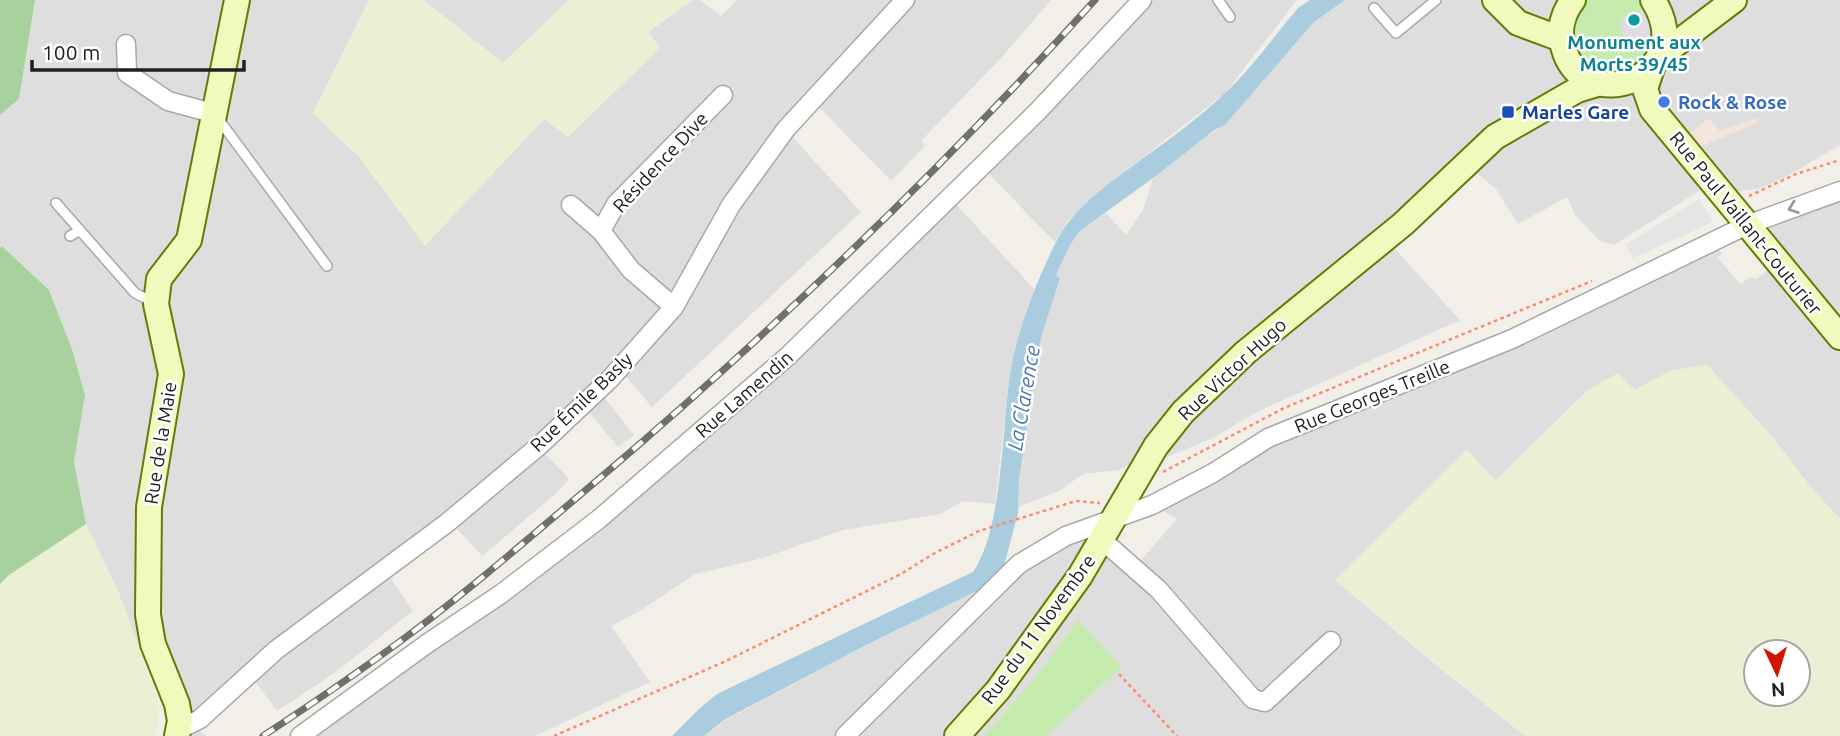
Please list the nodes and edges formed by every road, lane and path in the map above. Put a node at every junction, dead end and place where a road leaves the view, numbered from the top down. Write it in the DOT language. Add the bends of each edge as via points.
graph roads {
  1 [pos="237,0"];
  2 [pos="905,0"];
  3 [pos="1142,0"];
  4 [pos="1218,0"];
  5 [pos="1436,0"];
  6 [pos="1495,0"];
  7 [pos="1571,2"];
  8 [pos="1728,4"];
  9 [pos="1656,6"];
  10 [pos="1374,8"];
  11 [pos="1230,17"];
  12 [pos="1526,25"];
  13 [pos="126,44"];
  14 [pos="1565,50"];
  15 [pos="1656,62"];
  16 [pos="1606,84"];
  17 [pos="723,95"];
  18 [pos="1551,103"];
  19 [pos="1652,109"];
  20 [pos="216,115"];
  21 [pos="1840,160"];
  22 [pos="1840,191"];
  23 [pos="57,203"];
  24 [pos="571,205"];
  25 [pos="1740,216"];
  26 [pos="80,230"];
  27 [pos="601,231"];
  28 [pos="70,236"];
  29 [pos="327,266"];
  30 [pos="1595,280"];
  31 [pos="156,304"];
  32 [pos="674,307"];
  33 [pos="1840,337"];
  34 [pos="1160,474"];
  35 [pos="1076,501"];
  36 [pos="1107,529"];
  37 [pos="1331,641"];
  38 [pos="1119,674"];
  39 [pos="179,733"];
  40 [pos="300,736"];
  41 [pos="554,736"];
  42 [pos="845,736"];
  43 [pos="957,736"];
  44 [pos="1177,736"];
  1 -- 20 [label="main road, Rue de la Maie"];
  2 -- 32 [label="street, Rue Émile Basly" via="786,129 731,205"];
  3 -- 40 [label="street, Rue Lamendin" via="1038,111 788,356 599,519"];
  4 -- 11 [label="lane"];
  5 -- 10 [label="lane" via="1396,33"];
  6 -- 12 [label="main road, Rue Paul Vaillant-Couturier" via="1514,20"];
  7 -- 12 [label="main road"];
  7 -- 14 [label="main road" via="1562,22"];
  8 -- 9 [label="main road" via="1677,16"];
  8 -- 15 [label="main road, Rue Victor Hugo"];
  9 -- 15 [label="main road" via="1665,34"];
  12 -- 14 [label="main road, Rue Paul Vaillant-Couturier"];
  13 -- 20 [label="street" via="127,74 168,101"];
  14 -- 16 [label="main road, Rue Paul Vaillant-Couturier" via="1582,75"];
  14 -- 18 [label="main road"];
  15 -- 16 [label="main road, Rue Victor Hugo" via="1633,81"];
  15 -- 19 [label="main road" via="1645,89"];
  16 -- 18 [label="main road, Rue Victor Hugo" via="1577,90"];
  16 -- 19 [label="main road, Rue Paul Vaillant-Couturier"];
  17 -- 27 [label="street, Résidence Dive" via="616,204"];
  18 -- 36 [label="main road, Rue Victor Hugo" via="1494,137 1403,224 1246,352 1182,412 1156,446"];
  19 -- 25 [label="main road, Rue Paul Vaillant-Couturier"];
  20 -- 29 [label="lane" via="305,230"];
  20 -- 31 [label="main road, Rue de la Maie" via="189,240 159,279"];
  21 -- 25 [label="path" via="1748,196"];
  22 -- 25 [label="street, Rue Georges Treille, one-way"];
  23 -- 26 [label="lane"];
  24 -- 27 [label="street, Résidence Dive"];
  25 -- 33 [label="main road, Rue Paul Vaillant-Couturier"];
  25 -- 36 [label="street, Rue Georges Treille" via="1634,279 1512,339 1268,438"];
  26 -- 28 [label="lane"];
  26 -- 31 [label="lane" via="135,293"];
  27 -- 32 [label="street, Résidence Dive" via="631,270"];
  30 -- 34 [label="path" via="1284,408"];
  31 -- 39 [label="main road, Rue de la Maie" via="171,374 149,507 148,615 153,644 177,704"];
  32 -- 39 [label="street, Rue Émile Basly" via="610,379 540,444 447,523 276,650"];
  35 -- 41 [label="path" via="979,531 726,661"];
  36 -- 37 [label="street" via="1253,699 1265,702"];
  36 -- 42 [label="street" via="1066,537 1019,564"];
  36 -- 43 [label="main road, Rue du 11 Novembre" via="1080,576 998,690"];
  38 -- 44 [label="path"];
}
